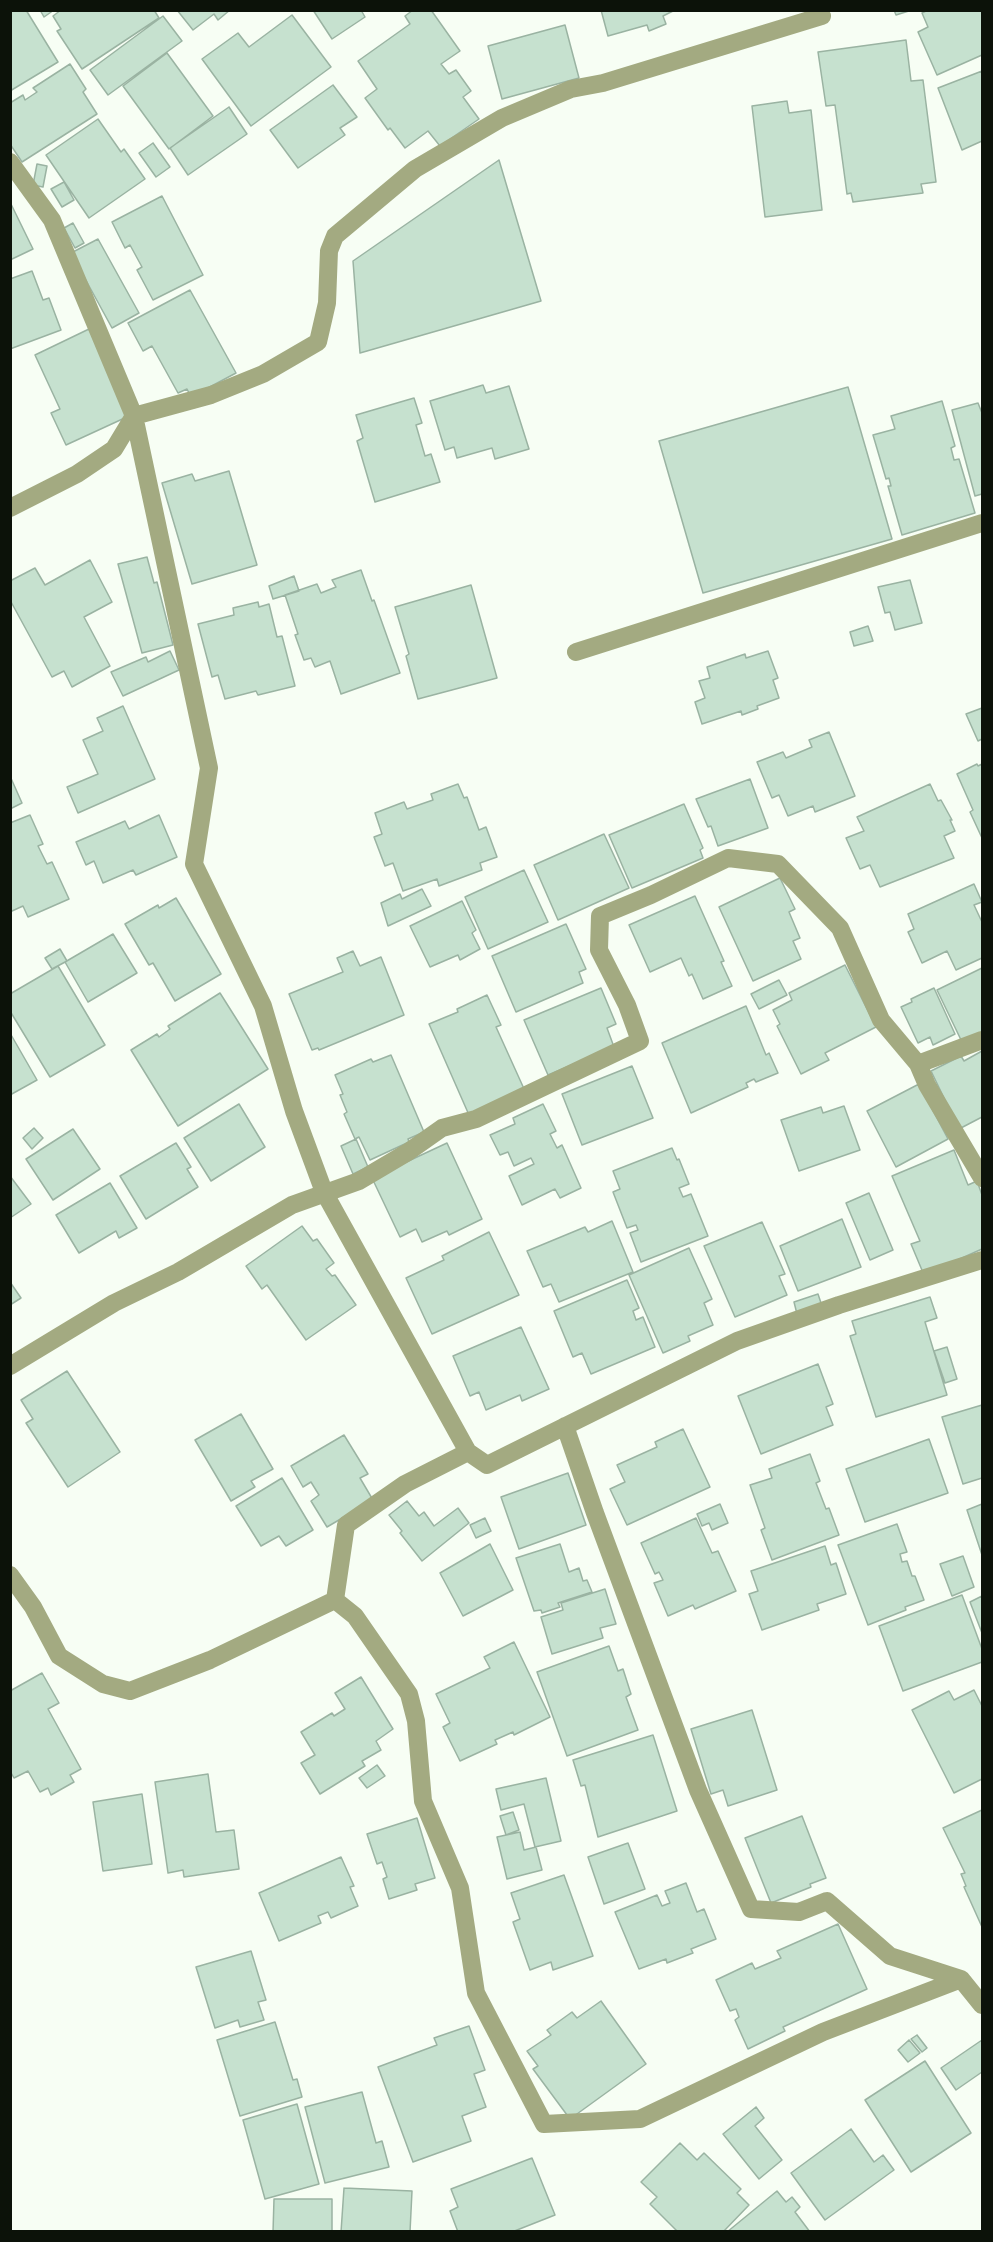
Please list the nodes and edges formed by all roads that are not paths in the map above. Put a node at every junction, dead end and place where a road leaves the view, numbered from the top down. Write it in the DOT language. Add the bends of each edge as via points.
graph roads {
  1 [pos="822,16"];
  2 [pos="10,162"];
  3 [pos="134,416"];
  4 [pos="10,508"];
  5 [pos="982,523"];
  6 [pos="576,652"];
  7 [pos="982,1040"];
  8 [pos="918,1064"];
  9 [pos="982,1178"];
  10 [pos="324,1192"];
  11 [pos="982,1260"];
  12 [pos="10,1366"];
  13 [pos="565,1426"];
  14 [pos="468,1452"];
  15 [pos="10,1575"];
  16 [pos="335,1600"];
  17 [pos="962,1980"];
  18 [pos="982,2005"];
  1 -- 3 [label="street" via="571,89 502,118 415,169 335,236 329,251 327,303 318,342 263,374 211,395"];
  2 -- 3 [label="street" via="52,220"];
  3 -- 4 [label="street" via="114,449 77,474"];
  3 -- 10 [label="street" via="209,768 194,864 263,1006 294,1111"];
  5 -- 6 [label="street"];
  7 -- 8 [label="street"];
  8 -- 9 [label="street"];
  8 -- 10 [label="street" via="881,1020 840,928 778,864 728,858 600,916 599,950 640,1041 476,1119 442,1128 359,1181"];
  10 -- 12 [label="street" via="292,1205 178,1272 114,1303"];
  10 -- 14 [label="street"];
  11 -- 13 [label="street" via="737,1341"];
  13 -- 14 [label="street" via="487,1466"];
  13 -- 17 [label="street" via="698,1790 751,1909 799,1912 828,1901 890,1956"];
  14 -- 16 [label="street" via="405,1484 346,1525"];
  15 -- 16 [label="street" via="33,1607 59,1656 103,1684 130,1690 210,1660"];
  16 -- 17 [label="street" via="355,1616 409,1694 416,1721 423,1801 460,1888 476,1992 544,2124 640,2119 824,2032"];
  17 -- 18 [label="street"];
}
